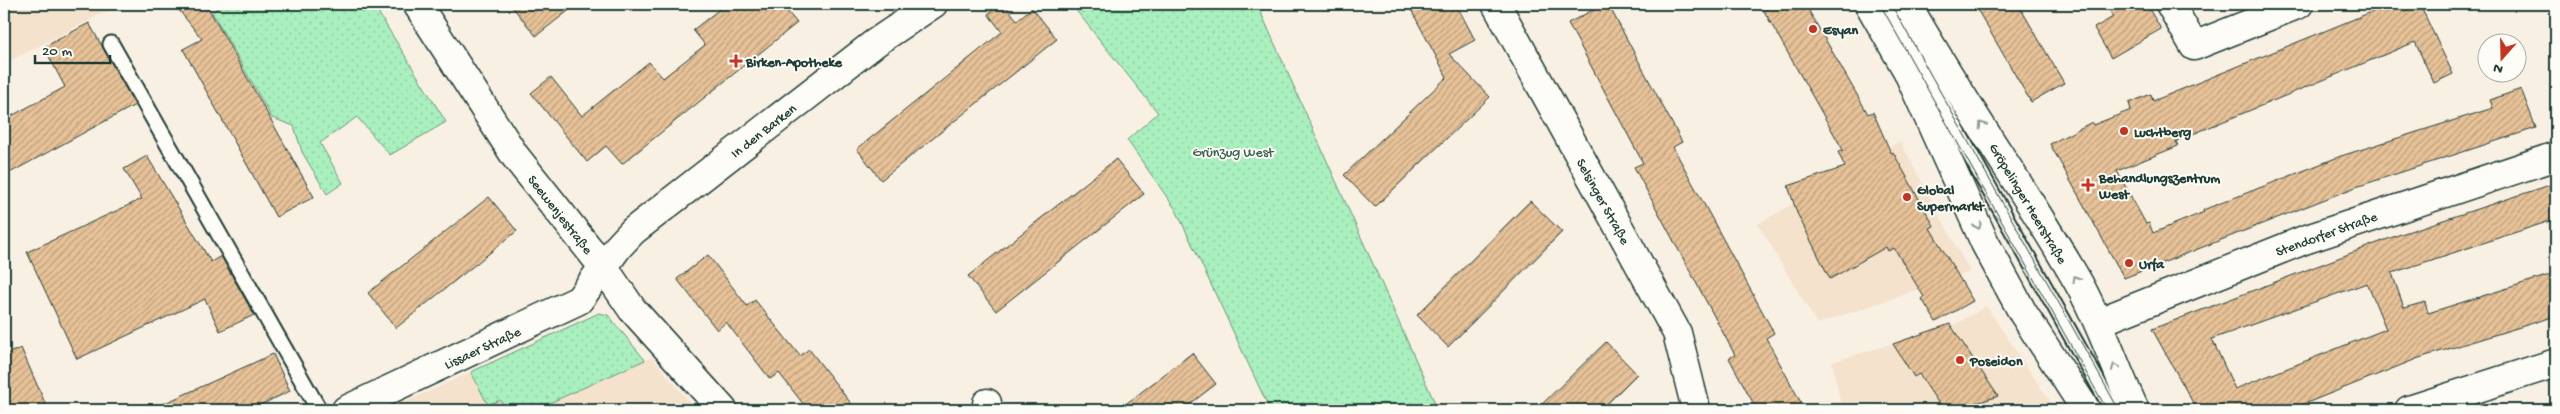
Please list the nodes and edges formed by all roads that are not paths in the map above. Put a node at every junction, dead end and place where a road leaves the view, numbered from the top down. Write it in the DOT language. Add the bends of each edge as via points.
graph roads {
  1 [pos="417,4"];
  2 [pos="933,4"];
  3 [pos="1496,4"];
  4 [pos="1869,4"];
  5 [pos="1886,4"];
  6 [pos="1907,4"];
  7 [pos="2170,4"];
  8 [pos="2299,4"];
  9 [pos="111,44"];
  10 [pos="1907,70"];
  11 [pos="1940,99"];
  12 [pos="2556,156"];
  13 [pos="604,268"];
  14 [pos="2099,322"];
  15 [pos="2077,345"];
  16 [pos="2556,363"];
  17 [pos="2082,403"];
  18 [pos="1695,405"];
  19 [pos="319,410"];
  20 [pos="346,410"];
  21 [pos="723,410"];
  22 [pos="2113,410"];
  23 [pos="2135,410"];
  24 [pos="2410,410"];
  1 -- 13 [label="street, Seewenjestraße" via="515,156"];
  2 -- 13 [label="street, In den Barken" via="875,43 633,231"];
  3 -- 18 [label="street, Selsinger Straße" via="1677,333"];
  4 -- 10 [label="street"];
  5 -- 11 [label="lane"];
  14 -- 6 [label="street, Gröpelinger Heerstraße, one-way"];
  7 -- 8 [label="street" via="2194,46"];
  9 -- 19 [label="lane"];
  10 -- 11 [label="lane"];
  10 -- 17 [label="street, one-way" via="1985,243 2023,313"];
  11 -- 15 [label="lane"];
  12 -- 14 [label="street, Stendorfer Straße" via="2304,240"];
  13 -- 20 [label="street, Lissaer Straße" via="579,300"];
  13 -- 21 [label="street, Seewenjestraße" via="632,309"];
  23 -- 14 [label="street, Gröpelinger Heerstraße, one-way"];
  15 -- 17 [label="lane"];
  15 -- 22 [label="lane"];
  16 -- 24 [label="street"];
}
